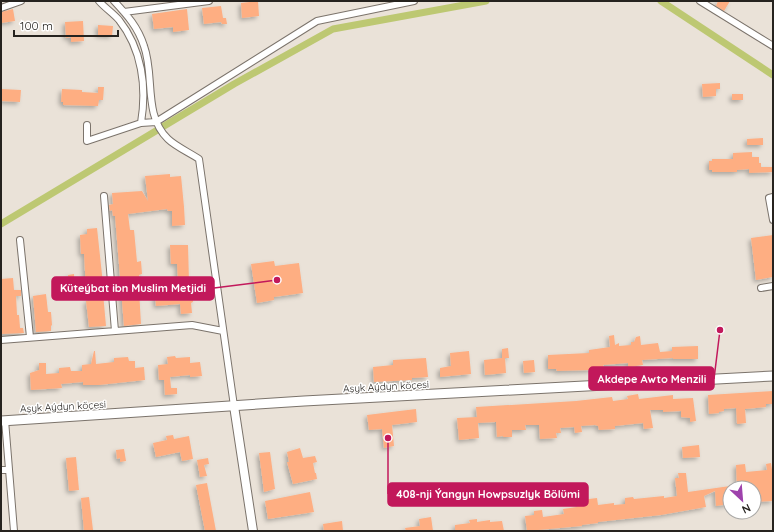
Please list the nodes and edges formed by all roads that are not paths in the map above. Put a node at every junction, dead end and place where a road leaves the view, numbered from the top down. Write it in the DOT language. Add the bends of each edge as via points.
graph roads {
  1 [pos="21,1"];
  2 [pos="99,1"];
  3 [pos="114,1"];
  4 [pos="209,1"];
  5 [pos="414,1"];
  6 [pos="700,1"];
  7 [pos="1,8"];
  8 [pos="124,12"];
  9 [pos="773,46"];
  10 [pos="156,122"];
  11 [pos="141,123"];
  12 [pos="87,125"];
  13 [pos="104,196"];
  14 [pos="773,197"];
  15 [pos="773,220"];
  16 [pos="20,240"];
  17 [pos="773,286"];
  18 [pos="761,288"];
  19 [pos="116,331"];
  20 [pos="223,331"];
  21 [pos="30,337"];
  22 [pos="1,340"];
  23 [pos="773,376"];
  24 [pos="234,406"];
  25 [pos="3,420"];
  26 [pos="1,470"];
  27 [pos="9,470"];
  28 [pos="14,531"];
  29 [pos="253,531"];
  1 -- 7 [label="street"];
  2 -- 11 [label="street" via="118,20 134,44 140,59 144,92"];
  3 -- 8 [label="street"];
  4 -- 8 [label="street"];
  5 -- 10 [label="street" via="316,21"];
  6 -- 9 [label="street"];
  8 -- 10 [label="street" via="136,26 145,47"];
  10 -- 11 [label="street"];
  10 -- 20 [label="street" via="168,140 199,158"];
  11 -- 12 [label="street" via="87,141"];
  13 -- 19 [label="street"];
  14 -- 15 [label="street" via="769,198"];
  16 -- 21 [label="street"];
  17 -- 18 [label="street"];
  19 -- 20 [label="street" via="192,325"];
  19 -- 21 [label="street"];
  20 -- 24 [label="street"];
  21 -- 22 [label="street"];
  23 -- 24 [label="main road, Aşyk Aýdyn köçesi"];
  24 -- 25 [label="main road, Aşyk Aýdyn köçesi"];
  24 -- 29 [label="street"];
  25 -- 27 [label="street"];
  26 -- 27 [label="street"];
  27 -- 28 [label="street"];
}
